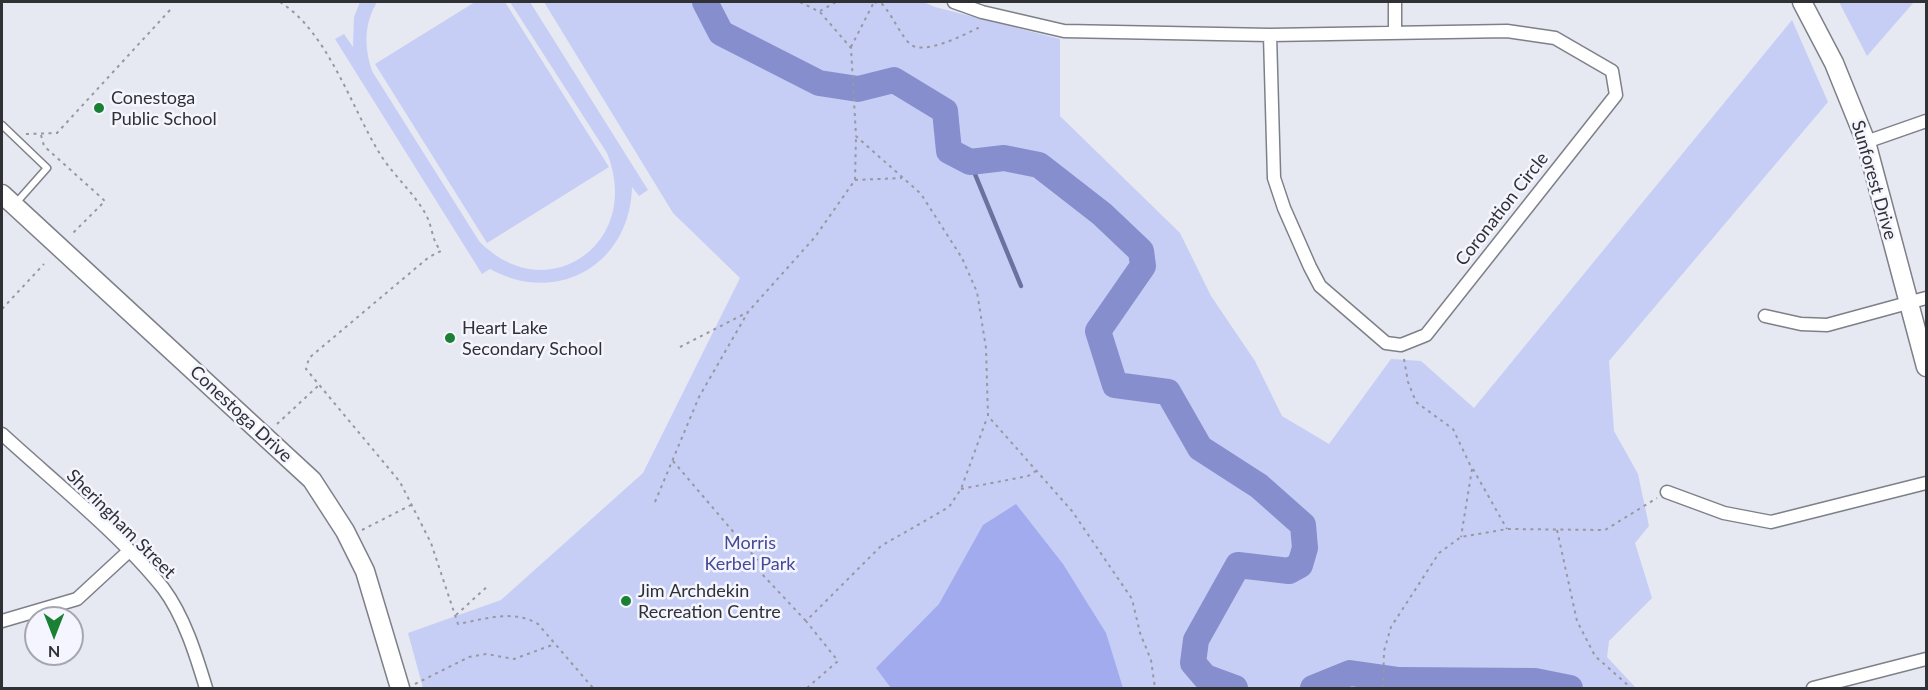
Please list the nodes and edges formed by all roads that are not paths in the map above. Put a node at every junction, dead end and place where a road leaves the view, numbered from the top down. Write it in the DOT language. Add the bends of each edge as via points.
graph roads {
  1 [pos="954,2"];
  2 [pos="1395,2"];
  3 [pos="1802,2"];
  4 [pos="1395,33"];
  5 [pos="1270,35"];
  6 [pos="1926,121"];
  7 [pos="2,125"];
  8 [pos="1866,142"];
  9 [pos="8,200"];
  10 [pos="1926,298"];
  11 [pos="1908,303"];
  12 [pos="1765,316"];
  13 [pos="1926,367"];
  14 [pos="2,434"];
  15 [pos="1926,483"];
  16 [pos="1667,492"];
  17 [pos="129,551"];
  18 [pos="2,621"];
  19 [pos="1926,659"];
  20 [pos="206,688"];
  21 [pos="400,688"];
  22 [pos="1813,688"];
  1 -- 5 [label="street, Coronation Circle" via="1064,31"];
  2 -- 4 [label="street"];
  3 -- 8 [label="street, Sunforest Drive" via="1834,63"];
  4 -- 5 [label="street, Coronation Circle"];
  4 -- 5 [label="street, Coronation Circle" via="1507,31 1555,38 1612,71 1616,95 1426,335 1401,345 1386,343 1320,286 1284,208 1274,178"];
  6 -- 8 [label="street"];
  7 -- 9 [label="lane" via="46,168"];
  8 -- 11 [label="street, Sunforest Drive"];
  9 -- 21 [label="street, Conestoga Drive" via="312,480 365,571"];
  10 -- 11 [label="street"];
  11 -- 12 [label="street" via="1827,324 1802,324"];
  11 -- 13 [label="street, Sunforest Drive"];
  14 -- 17 [label="street, Sheringham Street"];
  15 -- 16 [label="street" via="1771,522 1724,513"];
  17 -- 18 [label="street" via="77,599"];
  17 -- 20 [label="street, Sheringham Street" via="164,590 189,636"];
  19 -- 22 [label="street"];
}
